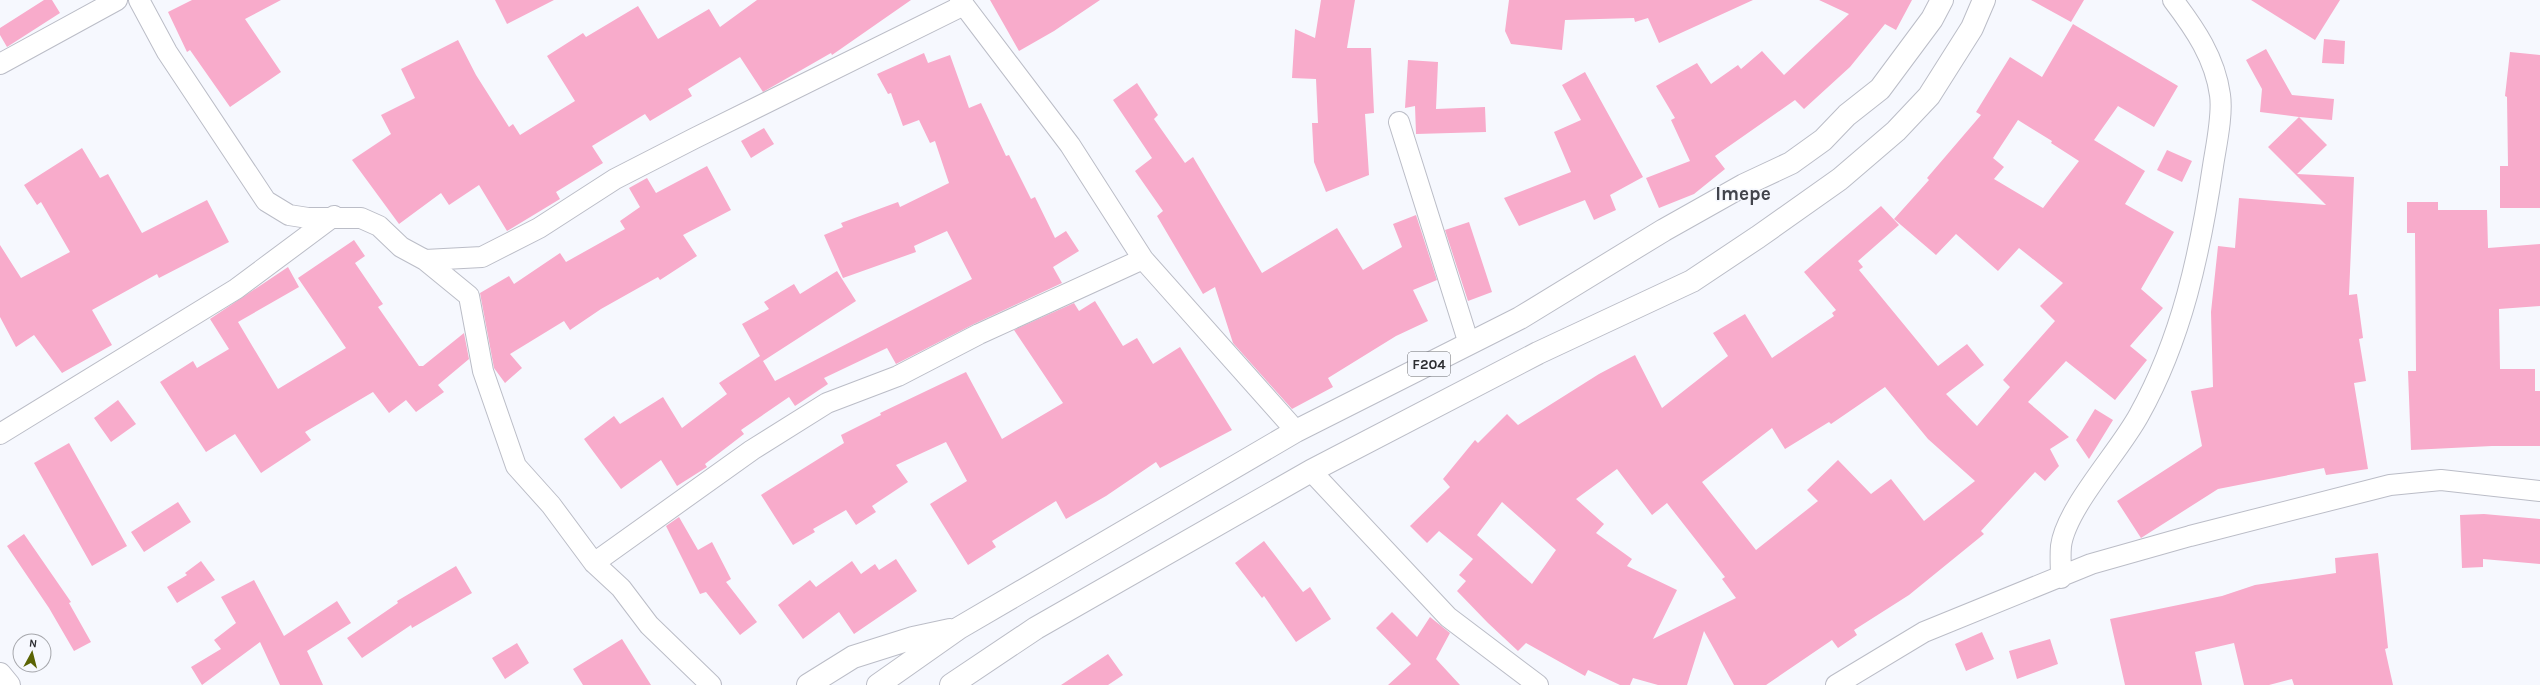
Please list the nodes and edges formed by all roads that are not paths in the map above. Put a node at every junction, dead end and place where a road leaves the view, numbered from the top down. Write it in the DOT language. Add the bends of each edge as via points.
graph roads {
  1 [pos="116,0"];
  2 [pos="139,0"];
  3 [pos="1942,0"];
  4 [pos="1984,0"];
  5 [pos="2174,0"];
  6 [pos="962,3"];
  7 [pos="0,64"];
  8 [pos="1399,122"];
  9 [pos="334,216"];
  10 [pos="425,260"];
  11 [pos="1143,260"];
  12 [pos="1469,344"];
  13 [pos="1296,431"];
  14 [pos="0,434"];
  15 [pos="1311,471"];
  16 [pos="2540,491"];
  17 [pos="594,563"];
  18 [pos="2061,578"];
  19 [pos="959,628"];
  20 [pos="983,662"];
  21 [pos="0,674"];
  22 [pos="1842,683"];
  23 [pos="9,685"];
  24 [pos="711,685"];
  25 [pos="808,685"];
  26 [pos="878,685"];
  27 [pos="951,685"];
  28 [pos="970,685"];
  29 [pos="1538,685"];
  1 -- 7 [label="street"];
  2 -- 9 [label="street" via="167,52 266,201 288,215 308,218"];
  3 -- 12 [label="main road, F204" via="1932,19 1880,89 1847,115 1823,140 1791,163 1744,185 1664,230 1520,318"];
  4 -- 15 [label="main road, F204" via="1972,28 1929,96 1896,131 1840,179 1758,237 1692,281 1538,353"];
  5 -- 18 [label="street" via="2193,27 2212,62 2220,96 2205,218 2187,301 2170,352 2139,415 2069,519 2061,546"];
  6 -- 10 [label="street" via="682,145 616,180 539,228 482,257"];
  6 -- 11 [label="street" via="1070,145"];
  8 -- 12 [label="street"];
  9 -- 10 [label="street" via="361,218 379,226 401,247"];
  9 -- 14 [label="street" via="236,289"];
  10 -- 17 [label="street" via="469,296 483,371 516,466 551,505"];
  11 -- 13 [label="street"];
  11 -- 17 [label="street" via="979,334 898,376 826,403 752,450"];
  12 -- 13 [label="main road, F204"];
  13 -- 19 [label="main road, F204"];
  15 -- 20 [label="main road, F204" via="1036,628"];
  15 -- 29 [label="street" via="1448,617"];
  16 -- 18 [label="street" via="2442,480 2390,485 2091,564"];
  17 -- 24 [label="street" via="621,588 668,646"];
  18 -- 22 [label="street" via="1924,632"];
  19 -- 25 [label="main road" via="913,638 853,657"];
  19 -- 26 [label="main road, F204"];
  20 -- 27 [label="main road, F204"];
  20 -- 28 [label="main road"];
  21 -- 23 [label="main road"];
}
